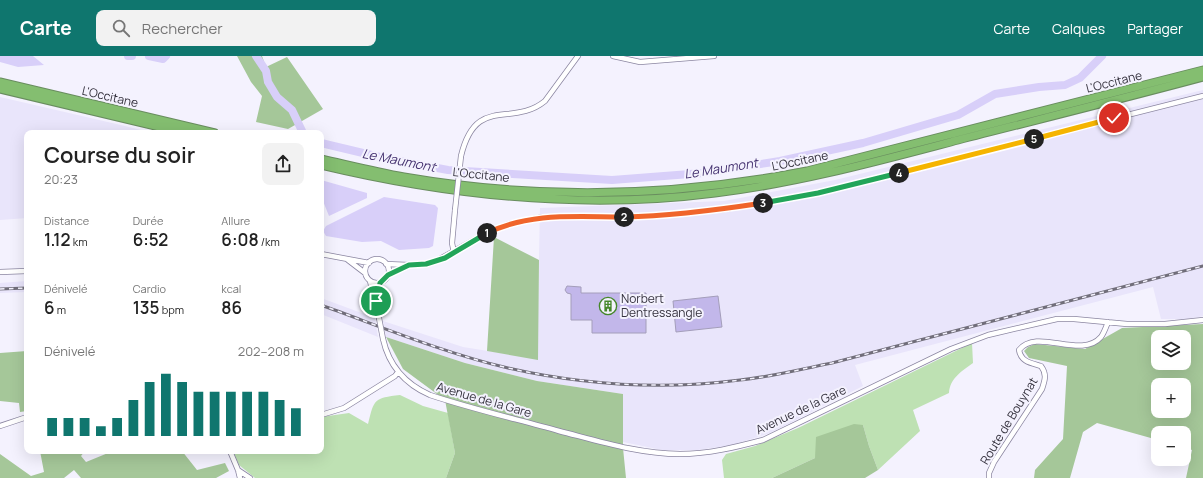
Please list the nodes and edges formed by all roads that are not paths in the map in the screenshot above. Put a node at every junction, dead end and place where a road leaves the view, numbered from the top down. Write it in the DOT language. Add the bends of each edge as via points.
graph roads {
  1 [pos="578,56"];
  2 [pos="613,56"];
  3 [pos="714,56"];
  4 [pos="1203,70"];
  5 [pos="1203,79"];
  6 [pos="0,82"];
  7 [pos="0,89"];
  8 [pos="1203,96"];
  9 [pos="172,130"];
  10 [pos="202,130"];
  11 [pos="324,160"];
  12 [pos="324,166"];
  13 [pos="454,253"];
  14 [pos="324,254"];
  15 [pos="344,258"];
  16 [pos="369,263"];
  17 [pos="386,264"];
  18 [pos="409,265"];
  19 [pos="24,271"];
  20 [pos="0,272"];
  21 [pos="365,273"];
  22 [pos="388,275"];
  23 [pos="370,281"];
  24 [pos="380,283"];
  25 [pos="376,301"];
  26 [pos="1203,320"];
  27 [pos="1108,322"];
  28 [pos="398,372"];
  29 [pos="324,414"];
  30 [pos="24,418"];
  31 [pos="0,426"];
  32 [pos="231,454"];
  33 [pos="238,470"];
  34 [pos="240,478"];
  35 [pos="250,478"];
  36 [pos="989,478"];
  1 -- 13 [label="street, bridge" via="546,101 539,106 483,119 467,135 461,156 455,210 452,243"];
  2 -- 3 [label="street" via="640,62"];
  4 -- 11 [label="highway, L'Occitane" via="814,169 711,187 619,193 524,191 404,177"];
  5 -- 12 [label="highway, L'Occitane" via="819,176 699,195 588,200 506,196 403,183"];
  6 -- 10 [label="highway, L'Occitane"];
  7 -- 9 [label="highway, L'Occitane"];
  8 -- 13 [label="street" via="818,193 718,210 650,216 542,217 509,224 488,232"];
  13 -- 18 [label="street" via="426,264"];
  14 -- 15 [label="street"];
  15 -- 16 [label="street"];
  15 -- 21 [label="street"];
  16 -- 17 [label="street" via="376,260"];
  16 -- 21 [label="street"];
  17 -- 18 [label="street"];
  17 -- 22 [label="street"];
  18 -- 22 [label="street"];
  19 -- 20 [label="street"];
  21 -- 23 [label="street"];
  22 -- 24 [label="street"];
  23 -- 24 [label="street"];
  23 -- 25 [label="street, Avenue de la Gare"];
  24 -- 25 [label="street"];
  25 -- 28 [label="street, Avenue de la Gare, bridge" via="383,339 390,360"];
  26 -- 27 [label="street, Avenue de la Gare" via="1165,324"];
  27 -- 28 [label="street, Avenue de la Gare" via="1058,319 969,341 763,440 703,454 656,453 612,445 516,420 430,396 411,386"];
  27 -- 36 [label="street, Route de Bouynat" via="1101,337 1082,346 1052,342 1030,342 1022,346 1019,350 1020,356 1026,362 1041,366 1046,378 1042,389 994,462"];
  28 -- 29 [label="street" via="344,408"];
  30 -- 31 [label="street"];
  32 -- 33 [label="street"];
  33 -- 34 [label="street"];
  33 -- 35 [label="street"];
}
